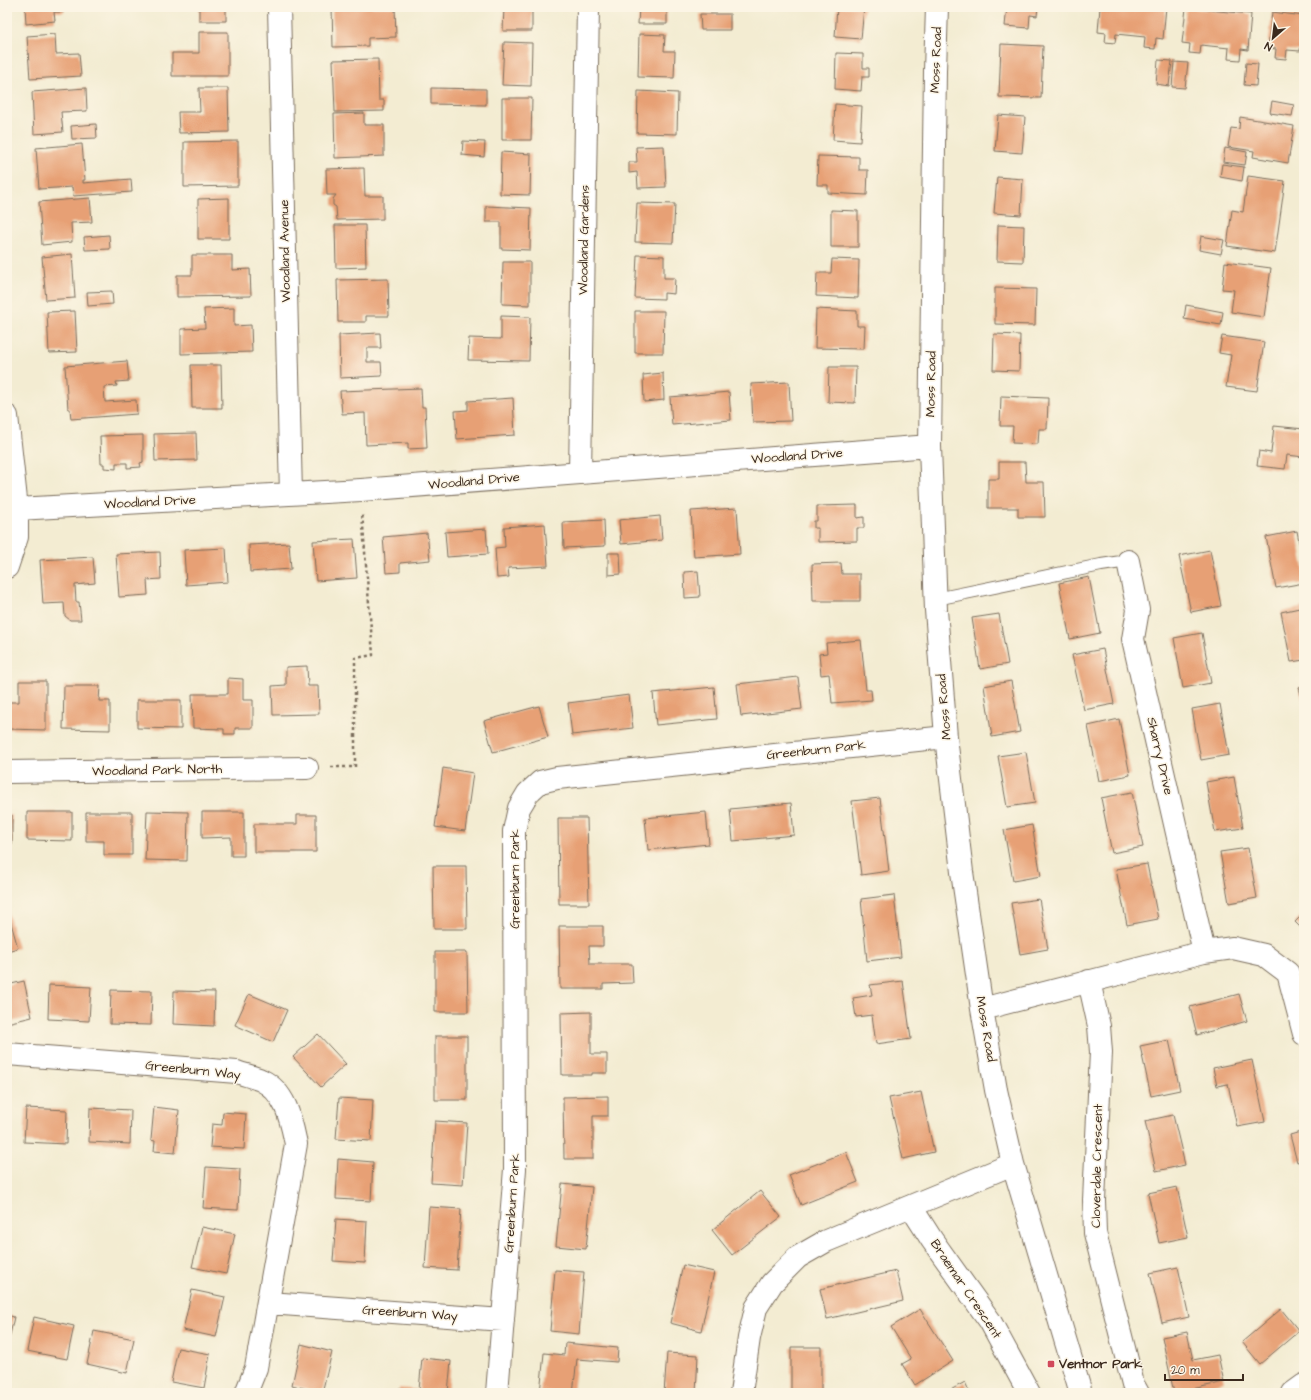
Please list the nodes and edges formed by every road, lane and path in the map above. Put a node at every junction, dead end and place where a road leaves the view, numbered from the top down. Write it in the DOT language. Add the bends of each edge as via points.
graph roads {
  1 [pos="279,7"];
  2 [pos="588,7"];
  3 [pos="938,7"];
  4 [pos="7,416"];
  5 [pos="930,446"];
  6 [pos="580,472"];
  7 [pos="361,490"];
  8 [pos="291,494"];
  9 [pos="17,509"];
  10 [pos="1128,561"];
  11 [pos="7,567"];
  12 [pos="936,599"];
  13 [pos="946,737"];
  14 [pos="306,768"];
  15 [pos="7,772"];
  16 [pos="1204,952"];
  17 [pos="1089,981"];
  18 [pos="982,1009"];
  19 [pos="1304,1034"];
  20 [pos="7,1054"];
  21 [pos="1013,1164"];
  22 [pos="911,1207"];
  23 [pos="269,1303"];
  24 [pos="503,1320"];
  25 [pos="1304,1385"];
  26 [pos="246,1393"];
  27 [pos="497,1393"];
  28 [pos="741,1393"];
  29 [pos="1029,1393"];
  30 [pos="1081,1393"];
  31 [pos="1138,1393"];
  32 [pos="1293,1393"];
  1 -- 8 [label="street, Woodland Avenue"];
  2 -- 6 [label="street, Woodland Gardens"];
  3 -- 5 [label="street, Moss Road" via="934,71"];
  4 -- 9 [label="street"];
  5 -- 6 [label="street, Woodland Drive"];
  5 -- 12 [label="street, Moss Road"];
  6 -- 7 [label="street, Woodland Drive"];
  7 -- 8 [label="street, Woodland Drive"];
  7 -- 14 [label="path" via="373,655 355,658 355,767"];
  8 -- 9 [label="street, Woodland Drive"];
  9 -- 11 [label="street" via="17,537"];
  10 -- 12 [label="lane"];
  10 -- 16 [label="street, Sharry Drive" via="1138,610 1133,639"];
  12 -- 13 [label="street, Moss Road"];
  13 -- 18 [label="street, Moss Road"];
  13 -- 24 [label="street, Greenburn Park" via="557,778 540,782 528,793 519,808 514,831 515,1169"];
  14 -- 15 [label="street, Woodland Park North"];
  16 -- 17 [label="street"];
  16 -- 19 [label="street" via="1233,948 1264,954 1288,973"];
  17 -- 18 [label="street"];
  17 -- 31 [label="street, Cloverdale Crescent" via="1099,1026 1100,1052 1095,1234 1133,1384"];
  18 -- 21 [label="street, Moss Road" via="996,1090"];
  20 -- 23 [label="street, Greenburn Way" via="237,1072 262,1081 280,1095 291,1119 296,1144"];
  21 -- 22 [label="street"];
  21 -- 30 [label="street, Moss Road"];
  22 -- 28 [label="street" via="826,1241 798,1257 772,1283 756,1308"];
  22 -- 29 [label="street, Braemar Crescent" via="990,1321"];
  23 -- 24 [label="street, Greenburn Way"];
  23 -- 26 [label="street, Greenburn Way" via="256,1368"];
  24 -- 27 [label="street, Greenburn Park"];
  25 -- 32 [label="street"];
}
